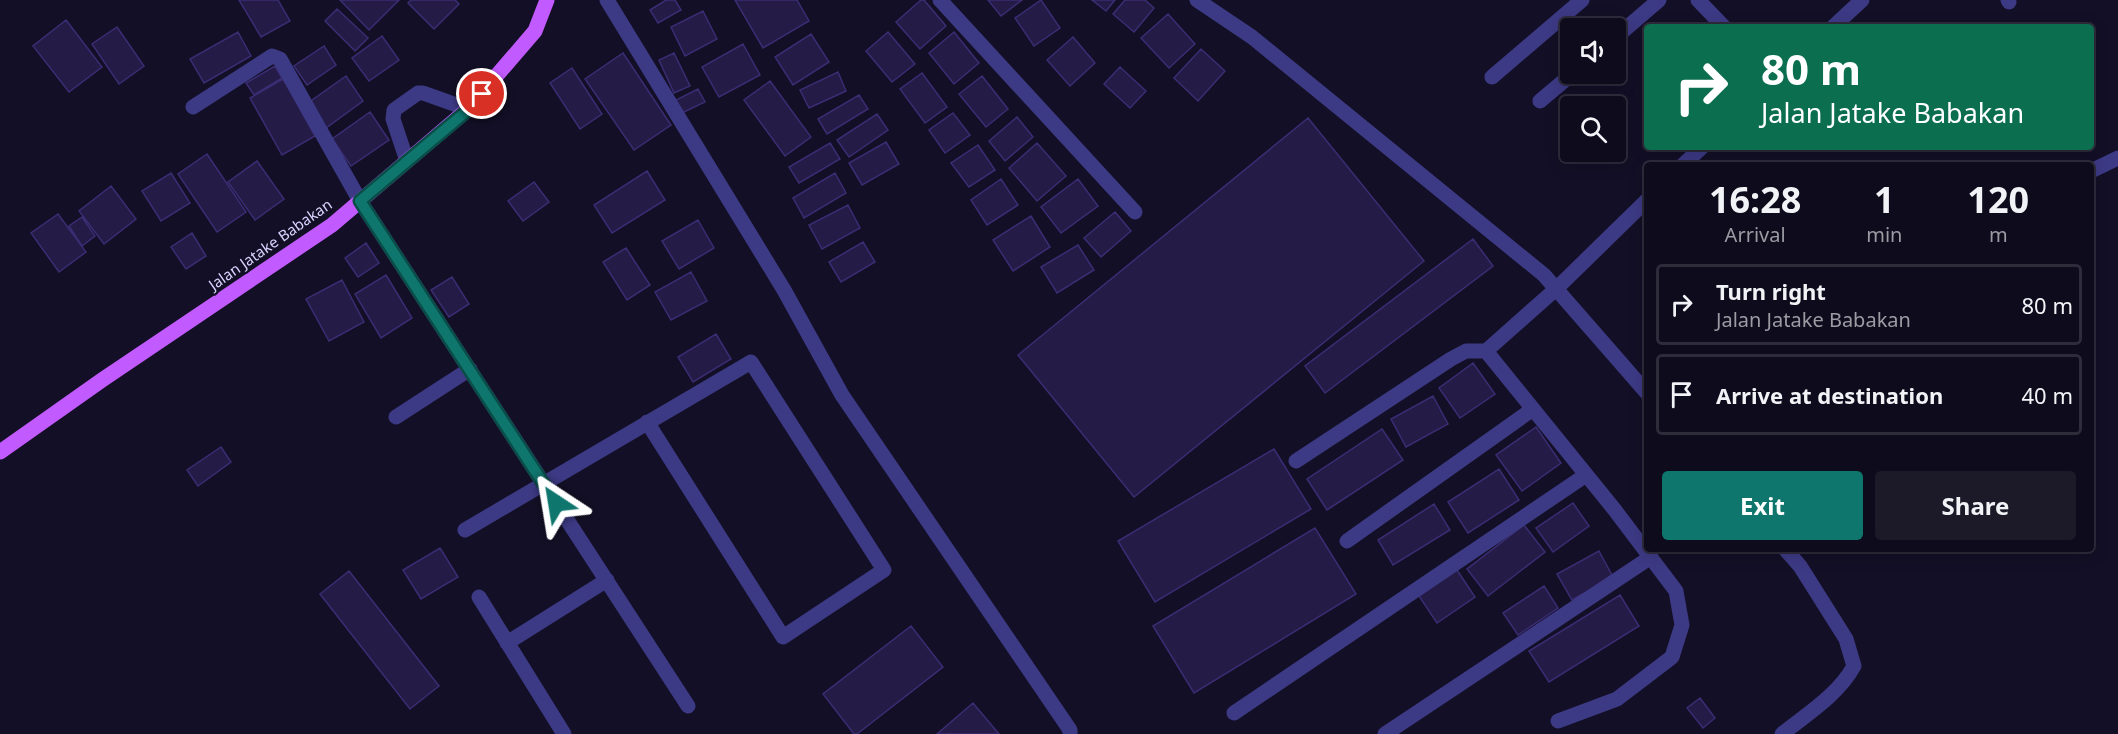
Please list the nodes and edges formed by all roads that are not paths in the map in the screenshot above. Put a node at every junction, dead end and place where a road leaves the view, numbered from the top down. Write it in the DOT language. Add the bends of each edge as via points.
graph roads {
  1 [pos="548,0"];
  2 [pos="607,0"];
  3 [pos="940,0"];
  4 [pos="1197,0"];
  5 [pos="1582,0"];
  6 [pos="1659,0"];
  7 [pos="1698,0"];
  8 [pos="1862,0"];
  9 [pos="1721,24"];
  10 [pos="1836,24"];
  11 [pos="1626,28"];
  12 [pos="1492,77"];
  13 [pos="1560,84"];
  14 [pos="1540,100"];
  15 [pos="193,107"];
  16 [pos="468,110"];
  17 [pos="1699,150"];
  18 [pos="2118,158"];
  19 [pos="407,161"];
  20 [pos="1686,162"];
  21 [pos="2094,170"];
  22 [pos="360,201"];
  23 [pos="1644,204"];
  24 [pos="1135,212"];
  25 [pos="1556,288"];
  26 [pos="1486,351"];
  27 [pos="470,369"];
  28 [pos="1644,390"];
  29 [pos="1533,409"];
  30 [pos="396,417"];
  31 [pos="647,422"];
  32 [pos="0,452"];
  33 [pos="1296,461"];
  34 [pos="1586,475"];
  35 [pos="544,484"];
  36 [pos="465,530"];
  37 [pos="1347,541"];
  38 [pos="1644,548"];
  39 [pos="1647,552"];
  40 [pos="1788,552"];
  41 [pos="1651,557"];
  42 [pos="607,580"];
  43 [pos="478,597"];
  44 [pos="507,643"];
  45 [pos="688,706"];
  46 [pos="1234,713"];
  47 [pos="1558,721"];
  48 [pos="1070,732"];
  49 [pos="564,734"];
  50 [pos="1385,734"];
  51 [pos="1782,734"];
  1 -- 16 [label="main road, Jalan Jatake Babakan" via="535,31"];
  2 -- 48 [label="street" via="784,290 842,394"];
  3 -- 24 [label="street"];
  4 -- 25 [label="street" via="1252,37"];
  5 -- 12 [label="street"];
  6 -- 11 [label="street"];
  7 -- 9 [label="street"];
  8 -- 10 [label="street"];
  13 -- 14 [label="street"];
  15 -- 22 [label="street" via="272,56 280,59"];
  16 -- 19 [label="main road, Jalan Jatake Babakan"];
  16 -- 19 [label="street" via="418,93 394,110 393,119"];
  17 -- 20 [label="street"];
  18 -- 21 [label="street"];
  19 -- 22 [label="main road, Jalan Jatake Babakan"];
  22 -- 27 [label="street"];
  22 -- 32 [label="main road, Jalan Jatake Babakan" via="332,225"];
  23 -- 25 [label="street"];
  25 -- 26 [label="street"];
  25 -- 28 [label="street"];
  26 -- 29 [label="street"];
  26 -- 33 [label="street" via="1466,351 1451,359"];
  27 -- 30 [label="street"];
  27 -- 35 [label="street"];
  29 -- 34 [label="street"];
  29 -- 37 [label="street"];
  31 -- 31 [label="street" via="783,637 884,570 751,362"];
  31 -- 35 [label="street"];
  34 -- 38 [label="street"];
  34 -- 46 [label="street"];
  35 -- 36 [label="street"];
  35 -- 42 [label="street"];
  39 -- 41 [label="street"];
  40 -- 51 [label="street" via="1846,639 1854,666 1846,680 1824,701"];
  41 -- 47 [label="street" via="1676,591 1682,625 1672,657 1617,699"];
  41 -- 50 [label="street"];
  42 -- 44 [label="street"];
  42 -- 45 [label="street"];
  43 -- 44 [label="street"];
  44 -- 49 [label="street"];
}
